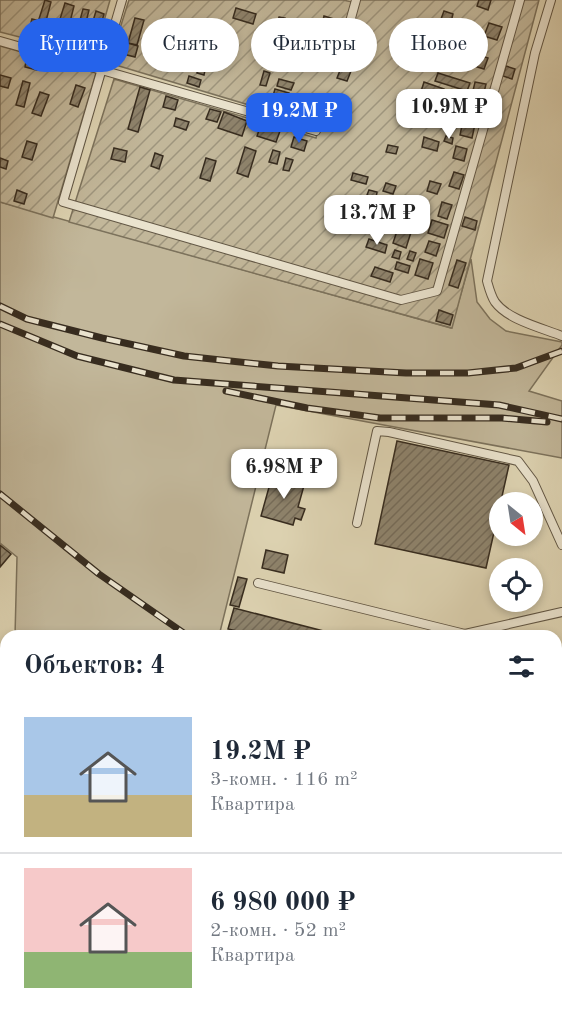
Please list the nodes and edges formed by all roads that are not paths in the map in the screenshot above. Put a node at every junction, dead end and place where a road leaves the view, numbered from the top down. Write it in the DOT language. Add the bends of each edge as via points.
graph roads {
  1 [pos="122,0"];
  2 [pos="356,0"];
  3 [pos="520,0"];
  4 [pos="551,0"];
  5 [pos="117,18"];
  6 [pos="351,18"];
  7 [pos="0,41"];
  8 [pos="18,46"];
  9 [pos="101,72"];
  10 [pos="109,72"];
  11 [pos="316,131"];
  12 [pos="562,336"];
  13 [pos="357,523"];
  14 [pos="562,545"];
  15 [pos="258,583"];
  16 [pos="562,612"];
  17 [pos="449,630"];
  18 [pos="493,630"];
  1 -- 5 [label="lane"];
  2 -- 6 [label="lane"];
  3 -- 9 [label="lane" via="437,291 400,300 63,202"];
  4 -- 12 [label="lane" via="535,53 487,280 494,301 502,309"];
  7 -- 8 [label="lane"];
  10 -- 11 [label="lane"];
  13 -- 14 [label="lane" via="377,431 389,432 518,461 533,481"];
  15 -- 17 [label="lane"];
  16 -- 18 [label="lane"];
}
